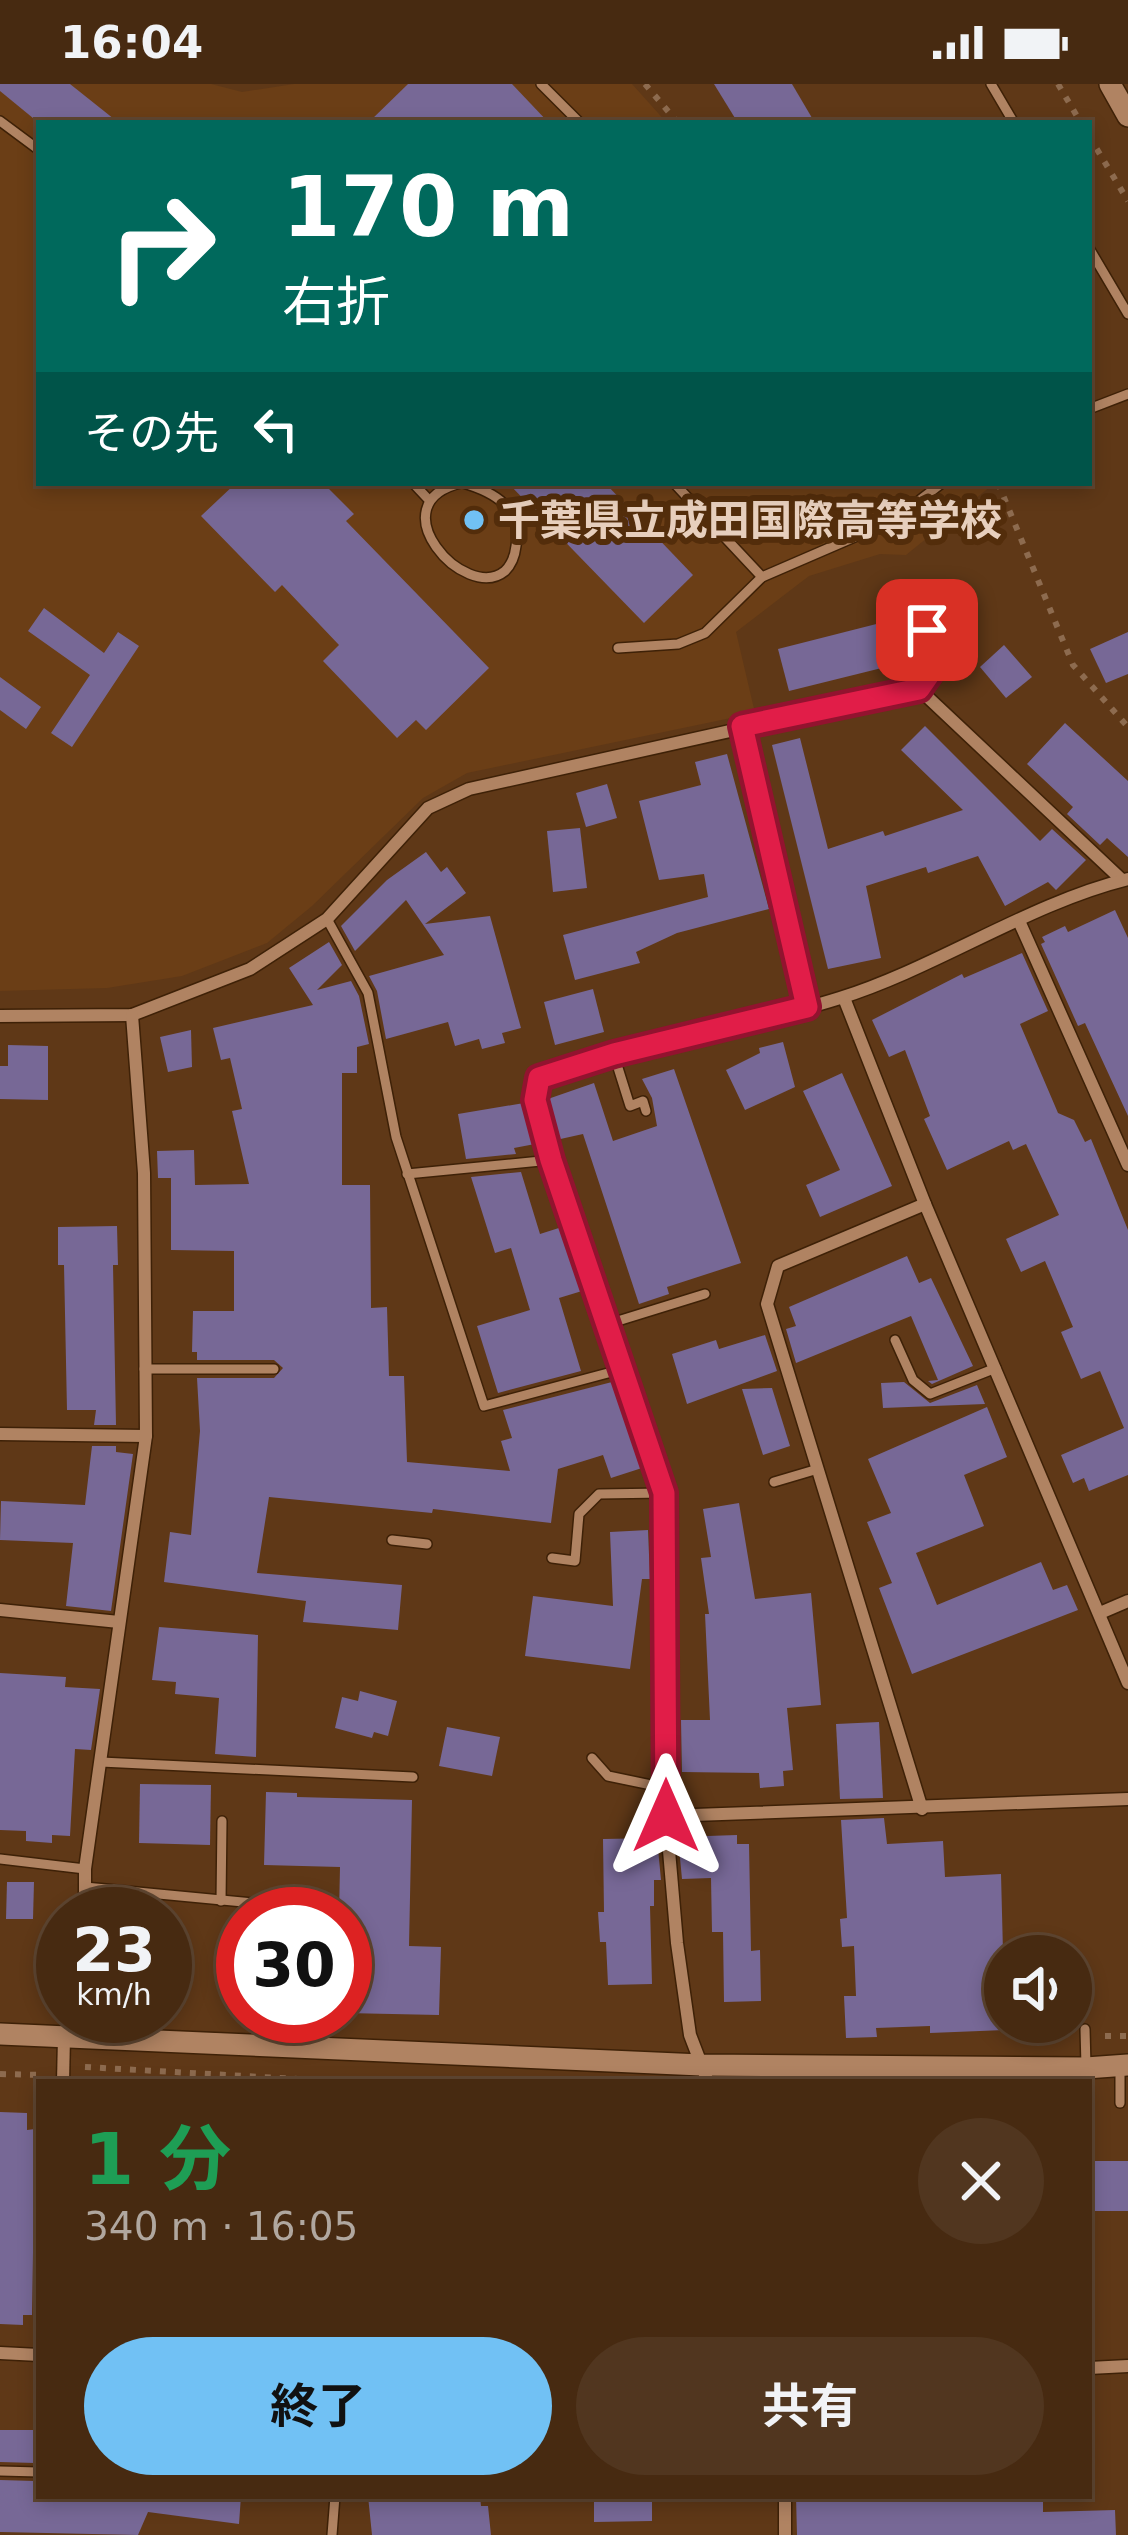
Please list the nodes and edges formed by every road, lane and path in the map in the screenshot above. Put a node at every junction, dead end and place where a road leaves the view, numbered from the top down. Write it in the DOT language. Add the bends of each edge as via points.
graph roads {
  1 [pos="541,84"];
  2 [pos="645,84"];
  3 [pos="991,84"];
  4 [pos="1058,84"];
  5 [pos="1110,84"];
  6 [pos="1128,116"];
  7 [pos="577,120"];
  8 [pos="675,120"];
  9 [pos="1013,120"];
  10 [pos="1080,120"];
  11 [pos="0,121"];
  12 [pos="1092,141"];
  13 [pos="36,148"];
  14 [pos="1128,201"];
  15 [pos="1092,253"];
  16 [pos="1128,314"];
  17 [pos="1128,394"];
  18 [pos="1092,409"];
  19 [pos="415,486"];
  20 [pos="449,486"];
  21 [pos="472,486"];
  22 [pos="677,486"];
  23 [pos="938,486"];
  24 [pos="999,486"];
  25 [pos="429,500"];
  26 [pos="762,577"];
  27 [pos="919,593"];
  28 [pos="618,648"];
  29 [pos="919,689"];
  30 [pos="742,726"];
  31 [pos="1128,728"];
  32 [pos="1125,880"];
  33 [pos="327,919"];
  34 [pos="1019,921"];
  35 [pos="844,998"];
  36 [pos="807,1007"];
  37 [pos="131,1015"];
  38 [pos="0,1016"];
  39 [pos="614,1054"];
  40 [pos="646,1112"];
  41 [pos="551,1160"];
  42 [pos="1128,1166"];
  43 [pos="407,1174"];
  44 [pos="925,1204"];
  45 [pos="705,1294"];
  46 [pos="608,1324"];
  47 [pos="896,1340"];
  48 [pos="996,1368"];
  49 [pos="144,1369"];
  50 [pos="274,1369"];
  51 [pos="623,1370"];
  52 [pos="0,1434"];
  53 [pos="146,1436"];
  54 [pos="818,1469"];
  55 [pos="774,1481"];
  56 [pos="664,1493"];
  57 [pos="392,1540"];
  58 [pos="427,1544"];
  59 [pos="552,1558"];
  60 [pos="1128,1601"];
  61 [pos="0,1610"];
  62 [pos="1100,1612"];
  63 [pos="119,1622"];
  64 [pos="1128,1683"];
  65 [pos="592,1758"];
  66 [pos="101,1762"];
  67 [pos="413,1778"];
  68 [pos="666,1788"];
  69 [pos="1128,1799"];
  70 [pos="922,1809"];
  71 [pos="666,1816"];
  72 [pos="222,1821"];
  73 [pos="0,1859"];
  74 [pos="85,1869"];
  75 [pos="85,1887"];
  76 [pos="221,1887"];
  77 [pos="36,2032"];
  78 [pos="0,2034"];
  79 [pos="192,2039"];
  80 [pos="73,2043"];
  81 [pos="1085,2043"];
  82 [pos="1124,2065"];
  83 [pos="63,2066"];
  84 [pos="1086,2068"];
  85 [pos="579,2071"];
  86 [pos="0,2074"];
  87 [pos="704,2074"];
  88 [pos="63,2079"];
  89 [pos="297,2079"];
  90 [pos="1120,2103"];
  91 [pos="0,2354"];
  92 [pos="36,2355"];
  93 [pos="1128,2366"];
  94 [pos="1092,2368"];
  95 [pos="0,2471"];
  96 [pos="36,2472"];
  97 [pos="335,2499"];
  98 [pos="785,2499"];
  99 [pos="332,2535"];
  100 [pos="785,2535"];
  1 -- 7 [label="lane"];
  2 -- 8 [label="path"];
  3 -- 9 [label="lane"];
  4 -- 10 [label="path"];
  5 -- 6 [label="street"];
  11 -- 13 [label="lane"];
  12 -- 14 [label="path"];
  15 -- 16 [label="lane"];
  17 -- 18 [label="lane"];
  19 -- 25 [label="lane"];
  20 -- 25 [label="lane"];
  21 -- 25 [label="lane" via="512,510 514,559 495,576 456,568 436,546 424,519"];
  22 -- 26 [label="lane"];
  23 -- 26 [label="lane" via="894,520"];
  24 -- 31 [label="path" via="1073,665"];
  26 -- 28 [label="lane" via="705,633 678,644"];
  27 -- 29 [label="lane" via="935,666"];
  29 -- 30 [label="street"];
  29 -- 32 [label="street"];
  30 -- 33 [label="street" via="470,789 428,808"];
  30 -- 36 [label="street"];
  32 -- 34 [label="street"];
  33 -- 37 [label="street" via="250,969"];
  33 -- 43 [label="lane" via="368,993"];
  34 -- 35 [label="street"];
  34 -- 42 [label="street"];
  35 -- 36 [label="street"];
  35 -- 44 [label="street"];
  36 -- 39 [label="street"];
  37 -- 38 [label="street"];
  37 -- 49 [label="street" via="143,1173"];
  39 -- 40 [label="lane" via="630,1106 644,1101"];
  39 -- 41 [label="street" via="539,1078 535,1100"];
  41 -- 43 [label="lane"];
  41 -- 46 [label="street"];
  43 -- 51 [label="lane" via="484,1406"];
  44 -- 48 [label="street"];
  44 -- 54 [label="street" via="778,1266 769,1287 767,1304"];
  45 -- 46 [label="lane"];
  46 -- 51 [label="street"];
  47 -- 48 [label="lane" via="913,1380 930,1394"];
  48 -- 62 [label="street"];
  49 -- 50 [label="lane"];
  49 -- 53 [label="street"];
  51 -- 56 [label="street"];
  52 -- 53 [label="street"];
  53 -- 63 [label="street"];
  54 -- 55 [label="lane"];
  54 -- 70 [label="street"];
  56 -- 59 [label="lane" via="599,1494 579,1514 575,1562"];
  56 -- 68 [label="street"];
  57 -- 58 [label="lane"];
  60 -- 62 [label="street"];
  61 -- 63 [label="street"];
  62 -- 64 [label="street"];
  63 -- 66 [label="street"];
  65 -- 68 [label="lane" via="608,1776"];
  66 -- 67 [label="lane"];
  66 -- 74 [label="street"];
  68 -- 71 [label="street"];
  69 -- 70 [label="street"];
  70 -- 71 [label="street"];
  71 -- 87 [label="street" via="676,1943"];
  72 -- 76 [label="lane"];
  73 -- 74 [label="lane"];
  74 -- 75 [label="street"];
  77 -- 78 [label="street"];
  79 -- 85 [label="street"];
  80 -- 83 [label="street"];
  81 -- 84 [label="lane"];
  82 -- 84 [label="street"];
  82 -- 90 [label="lane"];
  83 -- 86 [label="path" via="41,2076"];
  83 -- 88 [label="street"];
  83 -- 89 [label="path"];
  84 -- 87 [label="street"];
  85 -- 87 [label="street"];
  91 -- 92 [label="street"];
  93 -- 94 [label="street"];
  95 -- 96 [label="lane"];
  97 -- 99 [label="lane"];
  98 -- 100 [label="street"];
}
